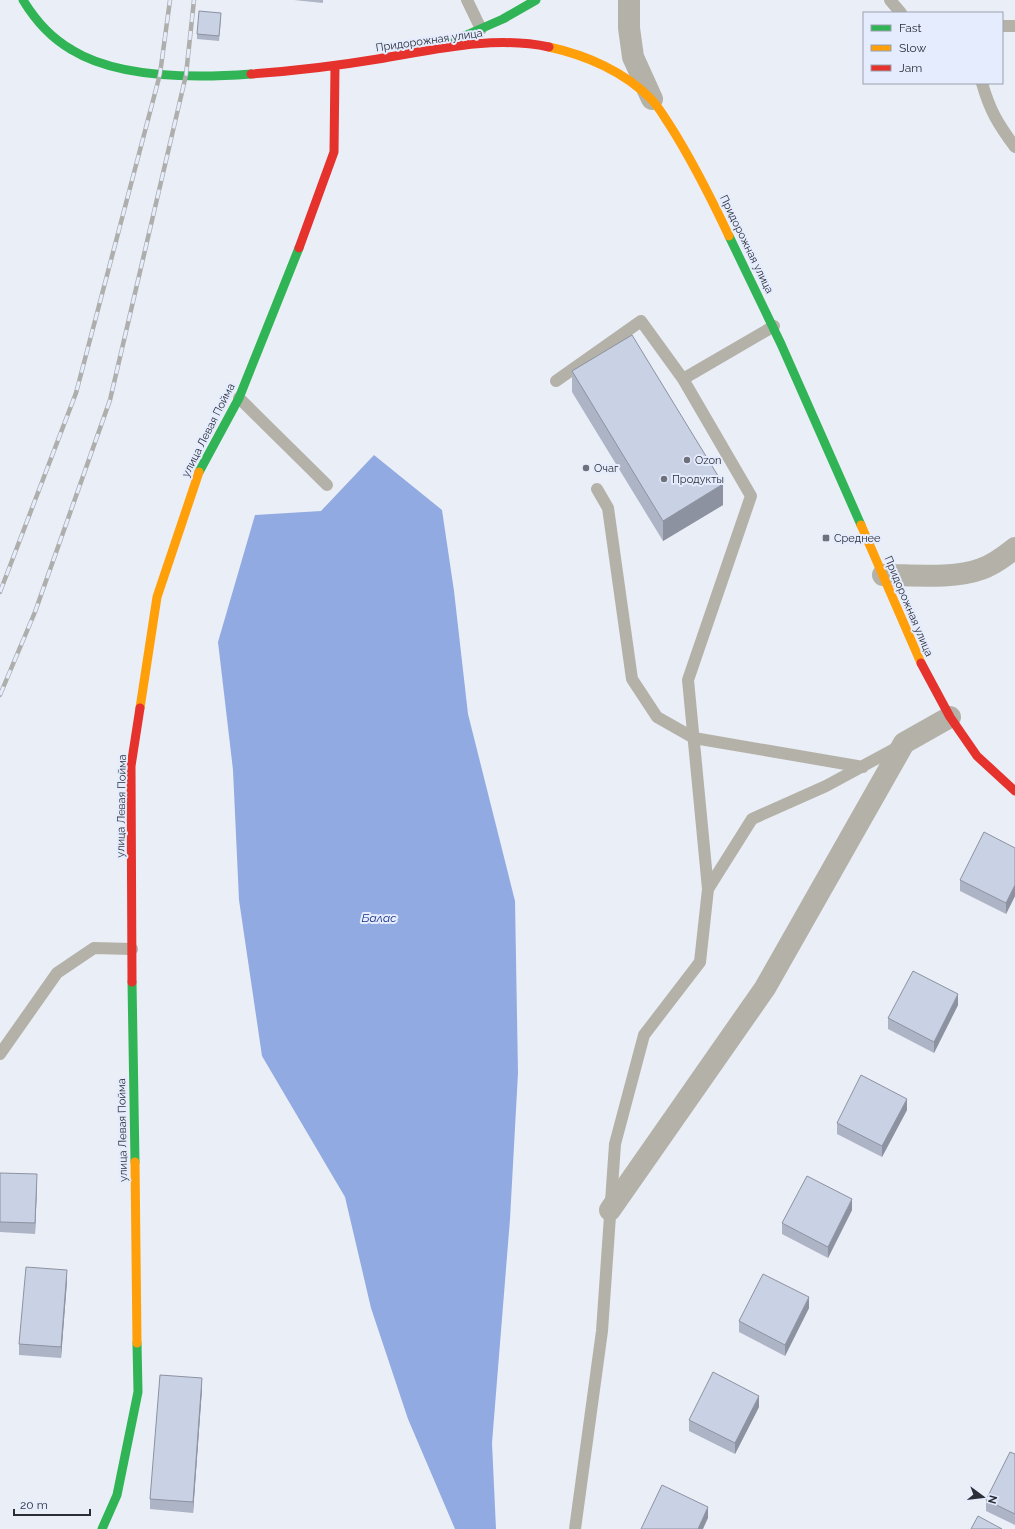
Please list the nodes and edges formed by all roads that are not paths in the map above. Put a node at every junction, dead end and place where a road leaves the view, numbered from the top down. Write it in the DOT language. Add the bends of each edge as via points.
graph roads {
  1 [pos="23,0"];
  2 [pos="466,0"];
  3 [pos="536,0"];
  4 [pos="629,0"];
  5 [pos="890,0"];
  6 [pos="900,12"];
  7 [pos="1003,26"];
  8 [pos="1015,26"];
  9 [pos="481,29"];
  10 [pos="424,52"];
  11 [pos="335,66"];
  12 [pos="982,84"];
  13 [pos="652,99"];
  14 [pos="1015,147"];
  15 [pos="774,326"];
  16 [pos="683,379"];
  17 [pos="556,381"];
  18 [pos="239,398"];
  19 [pos="327,485"];
  20 [pos="597,489"];
  21 [pos="1015,548"];
  22 [pos="883,575"];
  23 [pos="950,717"];
  24 [pos="694,738"];
  25 [pos="904,743"];
  26 [pos="863,766"];
  27 [pos="1015,791"];
  28 [pos="708,889"];
  29 [pos="132,949"];
  30 [pos="0,1054"];
  31 [pos="610,1210"];
  32 [pos="102,1529"];
  33 [pos="575,1529"];
  1 -- 11 [label="street, Придорожная улица" via="48,33 75,52 107,65 160,74 227,76"];
  2 -- 9 [label="lane"];
  3 -- 9 [label="street"];
  4 -- 13 [label="street" via="633,56"];
  5 -- 6 [label="lane"];
  7 -- 8 [label="lane"];
  9 -- 10 [label="street"];
  10 -- 11 [label="street, Придорожная улица"];
  10 -- 13 [label="street, Придорожная улица" via="474,44 544,46 582,56 619,74"];
  11 -- 18 [label="street, улица Левая Пойма" via="334,152"];
  12 -- 14 [label="lane" via="988,104"];
  13 -- 15 [label="street, Придорожная улица" via="683,144"];
  15 -- 16 [label="lane"];
  15 -- 22 [label="street, Придорожная улица"];
  16 -- 17 [label="lane" via="641,321"];
  16 -- 24 [label="lane" via="751,496 688,680"];
  18 -- 19 [label="lane"];
  18 -- 29 [label="street, улица Левая Пойма" via="197,476 157,597 132,766"];
  20 -- 24 [label="lane" via="608,508 632,679 657,716"];
  21 -- 22 [label="street" via="981,569 963,574"];
  22 -- 23 [label="street, Придорожная улица" via="923,667"];
  23 -- 25 [label="street"];
  23 -- 27 [label="street, Придорожная улица" via="977,756"];
  24 -- 26 [label="lane"];
  24 -- 28 [label="lane"];
  25 -- 26 [label="lane"];
  25 -- 31 [label="street" via="766,988"];
  26 -- 28 [label="lane" via="826,786 752,818"];
  28 -- 31 [label="lane" via="700,962 644,1035 615,1144"];
  29 -- 30 [label="lane" via="94,948 57,973"];
  29 -- 32 [label="street, улица Левая Пойма" via="138,1392 117,1496"];
  31 -- 33 [label="lane" via="602,1331"];
}
